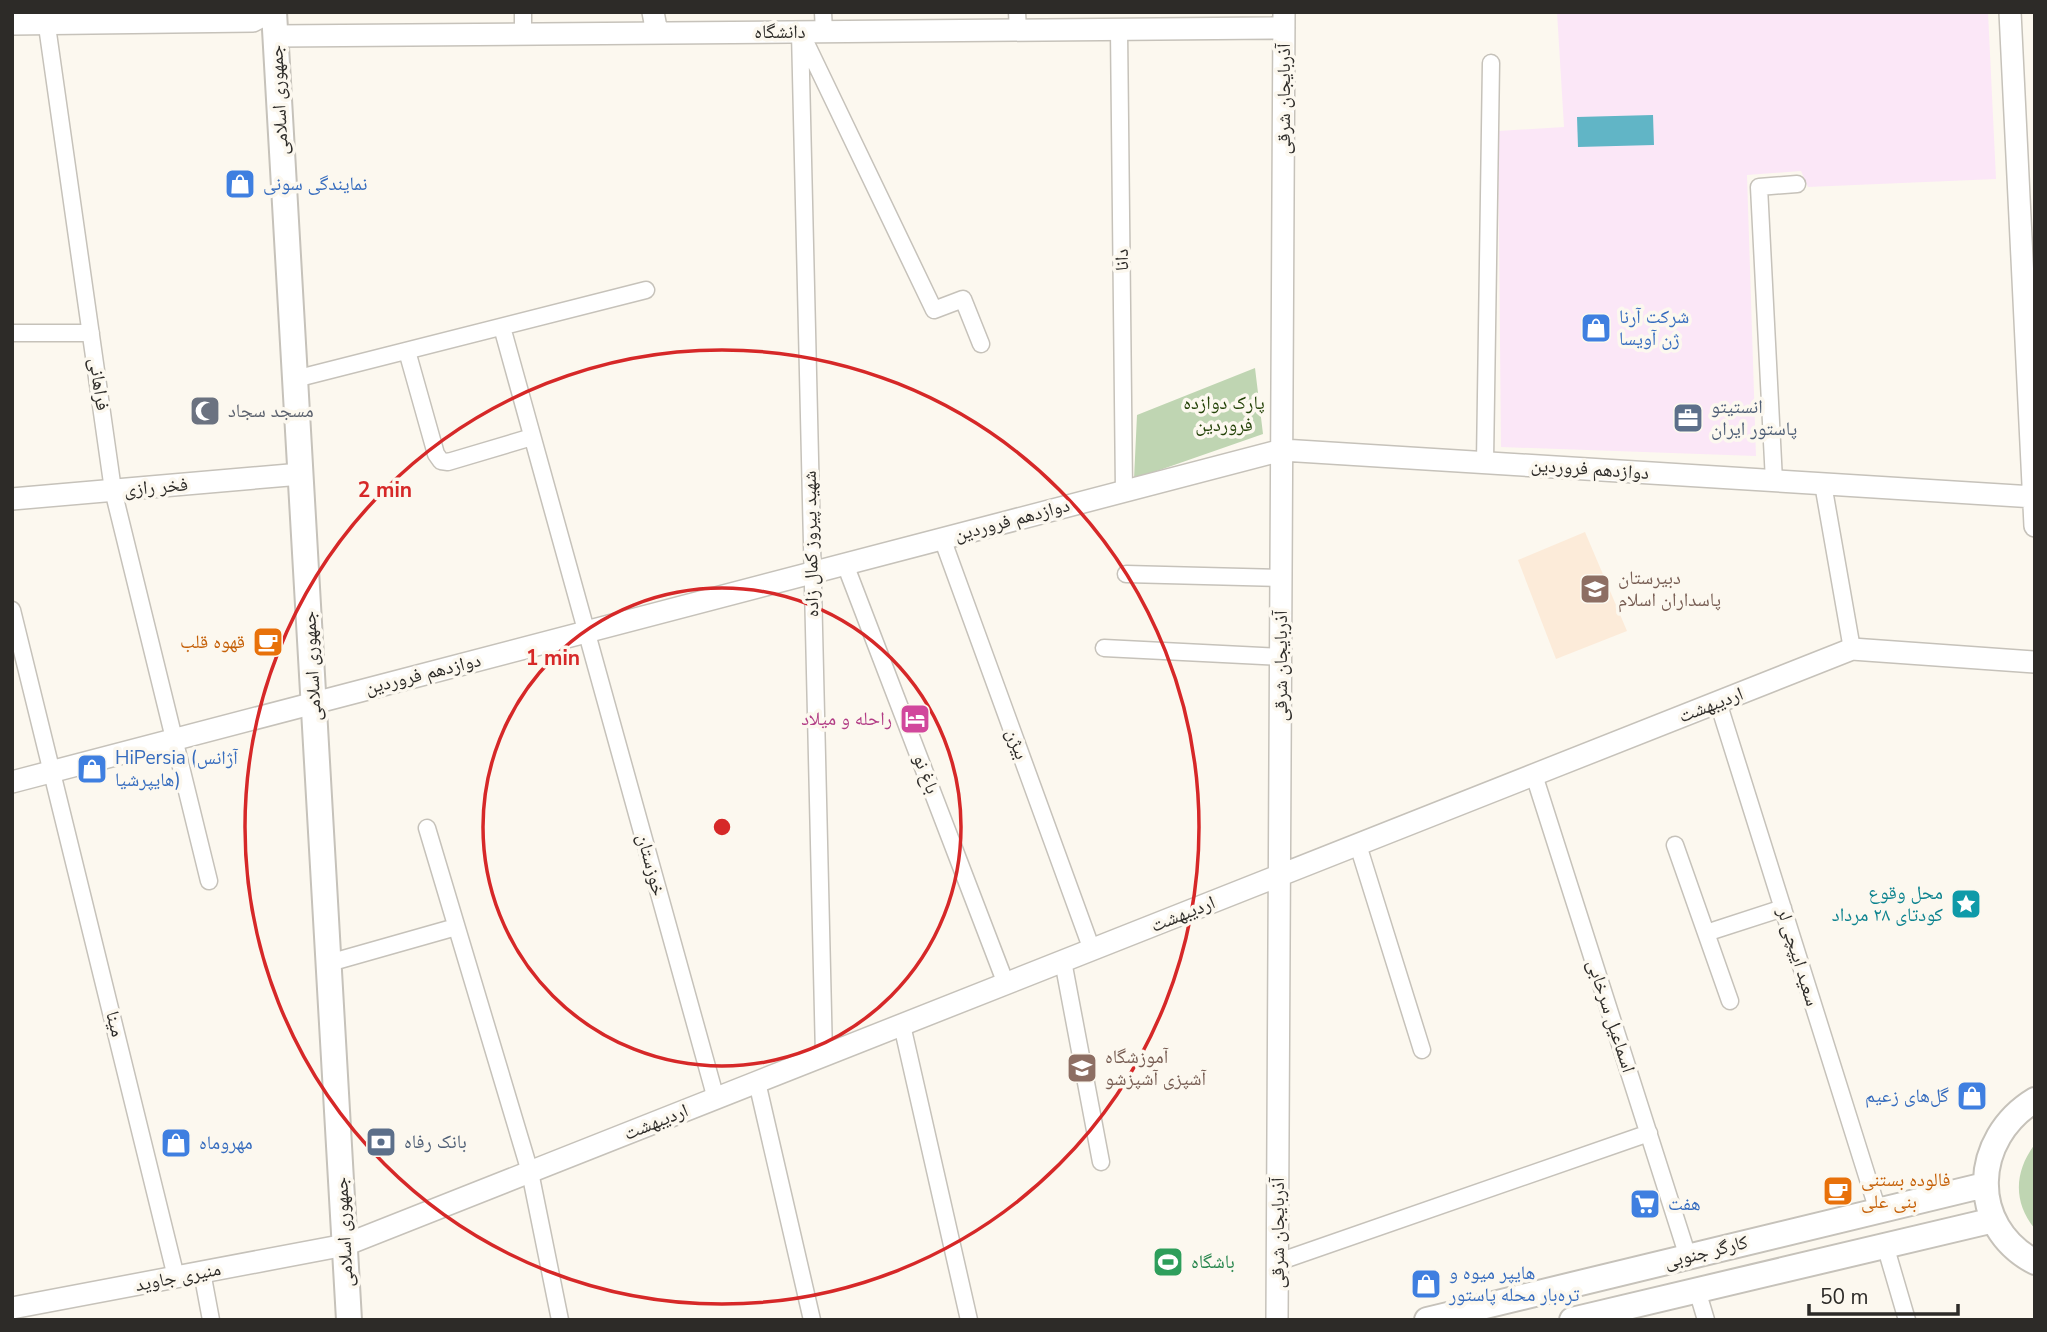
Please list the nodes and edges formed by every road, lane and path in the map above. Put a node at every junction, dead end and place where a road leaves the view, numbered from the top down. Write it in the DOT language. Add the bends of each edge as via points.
graph roads {
  1 [pos="523,12"];
  2 [pos="2010,12"];
  3 [pos="46,18"];
  4 [pos="273,20"];
  5 [pos="1284,20"];
  6 [pos="1017,21"];
  7 [pos="1119,21"];
  8 [pos="800,22"];
  9 [pos="824,22"];
  10 [pos="655,23"];
  11 [pos="12,24"];
  12 [pos="523,34"];
  13 [pos="1491,63"];
  14 [pos="1797,184"];
  15 [pos="646,290"];
  16 [pos="502,327"];
  17 [pos="91,333"];
  18 [pos="12,334"];
  19 [pos="981,344"];
  20 [pos="407,351"];
  21 [pos="295,379"];
  22 [pos="532,437"];
  23 [pos="1282,450"];
  24 [pos="1485,462"];
  25 [pos="300,474"];
  26 [pos="1774,481"];
  27 [pos="1823,484"];
  28 [pos="113,490"];
  29 [pos="1125,491"];
  30 [pos="2034,497"];
  31 [pos="12,499"];
  32 [pos="2035,526"];
  33 [pos="942,538"];
  34 [pos="845,564"];
  35 [pos="812,573"];
  36 [pos="1126,574"];
  37 [pos="1281,578"];
  38 [pos="12,610"];
  39 [pos="586,632"];
  40 [pos="1104,648"];
  41 [pos="1852,649"];
  42 [pos="1281,657"];
  43 [pos="2035,662"];
  44 [pos="314,702"];
  45 [pos="1718,702"];
  46 [pos="173,740"];
  47 [pos="54,771"];
  48 [pos="1534,775"];
  49 [pos="12,782"];
  50 [pos="427,828"];
  51 [pos="1358,845"];
  52 [pos="1675,845"];
  53 [pos="1279,876"];
  54 [pos="209,881"];
  55 [pos="1783,908"];
  56 [pos="456,927"];
  57 [pos="1706,933"];
  58 [pos="1093,950"];
  59 [pos="1063,961"];
  60 [pos="328,963"];
  61 [pos="1006,984"];
  62 [pos="1730,1000"];
  63 [pos="902,1025"];
  64 [pos="1422,1050"];
  65 [pos="824,1056"];
  66 [pos="757,1082"];
  67 [pos="716,1099"];
  68 [pos="2035,1100"];
  69 [pos="1648,1133"];
  70 [pos="1101,1162"];
  71 [pos="530,1172"];
  72 [pos="1985,1185"];
  73 [pos="1878,1211"];
  74 [pos="1994,1220"];
  75 [pos="345,1245"];
  76 [pos="1885,1245"];
  77 [pos="1688,1257"];
  78 [pos="1278,1262"];
  79 [pos="2035,1262"];
  80 [pos="202,1272"];
  81 [pos="176,1277"];
  82 [pos="1697,1290"];
  83 [pos="12,1308"];
  84 [pos="211,1320"];
  85 [pos="349,1320"];
  86 [pos="560,1320"];
  87 [pos="812,1320"];
  88 [pos="970,1320"];
  89 [pos="1277,1320"];
  90 [pos="1427,1320"];
  91 [pos="1572,1320"];
  92 [pos="1706,1320"];
  93 [pos="1907,1320"];
  1 -- 12 [label="street"];
  2 -- 30 [label="main road"];
  3 -- 4 [label="main road, دانشگاه"];
  3 -- 11 [label="main road, دانشگاه"];
  3 -- 17 [label="street, فراهانی"];
  4 -- 12 [label="main road, دانشگاه"];
  4 -- 21 [label="main road, جمهوری اسلامی"];
  5 -- 7 [label="main road, دانشگاه"];
  5 -- 23 [label="main road, آذربایجان شرقی"];
  6 -- 7 [label="main road, دانشگاه"];
  6 -- 9 [label="main road, دانشگاه"];
  7 -- 29 [label="street, دانا"];
  8 -- 9 [label="main road, دانشگاه"];
  8 -- 10 [label="main road, دانشگاه"];
  8 -- 19 [label="street" via="934,310 963,299"];
  8 -- 35 [label="street, شهید پیروز کمال زاده"];
  10 -- 12 [label="main road, دانشگاه"];
  13 -- 24 [label="street"];
  14 -- 26 [label="street" via="1759,187"];
  15 -- 16 [label="street"];
  16 -- 20 [label="street"];
  16 -- 22 [label="street, خوزستان"];
  17 -- 18 [label="street"];
  17 -- 28 [label="street, فراهانی"];
  20 -- 21 [label="street"];
  20 -- 22 [label="street" via="441,461 448,463"];
  21 -- 25 [label="main road, جمهوری اسلامی"];
  22 -- 39 [label="street, خوزستان"];
  23 -- 24 [label="main road, دوازدهم فروردین"];
  23 -- 29 [label="main road, دوازدهم فروردین"];
  23 -- 37 [label="main road, آذربایجان شرقی"];
  24 -- 26 [label="main road, دوازدهم فروردین"];
  25 -- 28 [label="main road, فخر رازی"];
  25 -- 44 [label="main road, جمهوری اسلامی"];
  26 -- 27 [label="main road, دوازدهم فروردین"];
  27 -- 30 [label="main road, دوازدهم فروردین"];
  27 -- 41 [label="street"];
  28 -- 31 [label="main road, فخر رازی"];
  28 -- 46 [label="street, فراهانی"];
  29 -- 33 [label="main road, دوازدهم فروردین"];
  30 -- 32 [label="main road"];
  33 -- 34 [label="main road, دوازدهم فروردین"];
  33 -- 58 [label="street, بیژن"];
  34 -- 35 [label="main road, دوازدهم فروردین"];
  34 -- 61 [label="street, باغ نو"];
  35 -- 39 [label="main road, دوازدهم فروردین"];
  35 -- 65 [label="street, شهید پیروز کمال زاده"];
  36 -- 37 [label="street"];
  37 -- 42 [label="main road, آذربایجان شرقی"];
  38 -- 47 [label="street, مینا"];
  39 -- 44 [label="main road, دوازدهم فروردین"];
  39 -- 67 [label="street, خوزستان"];
  40 -- 42 [label="street"];
  41 -- 43 [label="main road, اردیبهشت"];
  41 -- 45 [label="main road, اردیبهشت"];
  42 -- 53 [label="main road, آذربایجان شرقی"];
  44 -- 46 [label="main road, دوازدهم فروردین"];
  44 -- 60 [label="main road, جمهوری اسلامی"];
  45 -- 48 [label="main road, اردیبهشت"];
  45 -- 55 [label="street, سعید ایپچی لر"];
  46 -- 47 [label="main road, دوازدهم فروردین"];
  46 -- 54 [label="street, فراهانی"];
  47 -- 49 [label="main road, دوازدهم فروردین"];
  47 -- 81 [label="street, مینا"];
  48 -- 51 [label="main road, اردیبهشت"];
  48 -- 69 [label="street, اسماعیل سرخابی"];
  50 -- 56 [label="street"];
  51 -- 53 [label="main road, اردیبهشت"];
  51 -- 64 [label="street"];
  52 -- 57 [label="street"];
  53 -- 58 [label="main road, اردیبهشت"];
  53 -- 78 [label="main road, آذربایجان شرقی"];
  55 -- 57 [label="street"];
  55 -- 73 [label="street, سعید ایپچی لر"];
  56 -- 60 [label="street"];
  56 -- 71 [label="street"];
  57 -- 62 [label="street"];
  58 -- 59 [label="main road, اردیبهشت"];
  59 -- 61 [label="main road, اردیبهشت"];
  59 -- 70 [label="street"];
  60 -- 75 [label="main road, جمهوری اسلامی"];
  61 -- 63 [label="main road, اردیبهشت"];
  63 -- 65 [label="main road, اردیبهشت"];
  63 -- 88 [label="street"];
  65 -- 66 [label="main road, اردیبهشت"];
  66 -- 67 [label="main road, اردیبهشت"];
  66 -- 87 [label="street"];
  67 -- 71 [label="main road, اردیبهشت"];
  68 -- 72 [label="main road" via="2001,1129 1989,1156"];
  69 -- 77 [label="street, اسماعیل سرخابی"];
  69 -- 78 [label="street"];
  71 -- 75 [label="main road, اردیبهشت"];
  71 -- 86 [label="street"];
  72 -- 73 [label="main road, کارگر جنوبی"];
  72 -- 74 [label="main road"];
  73 -- 77 [label="main road, کارگر جنوبی"];
  74 -- 76 [label="main road, کارگر جنوبی"];
  74 -- 79 [label="main road" via="2017,1250"];
  75 -- 80 [label="main road, منیری جاوید"];
  75 -- 85 [label="main road, جمهوری اسلامی"];
  76 -- 82 [label="main road, کارگر جنوبی"];
  76 -- 93 [label="street"];
  77 -- 90 [label="main road, کارگر جنوبی"];
  78 -- 89 [label="main road, آذربایجان شرقی"];
  80 -- 81 [label="main road, منیری جاوید"];
  80 -- 84 [label="street"];
  81 -- 83 [label="main road, منیری جاوید"];
  82 -- 91 [label="main road, کارگر جنوبی"];
  82 -- 92 [label="street"];
}
